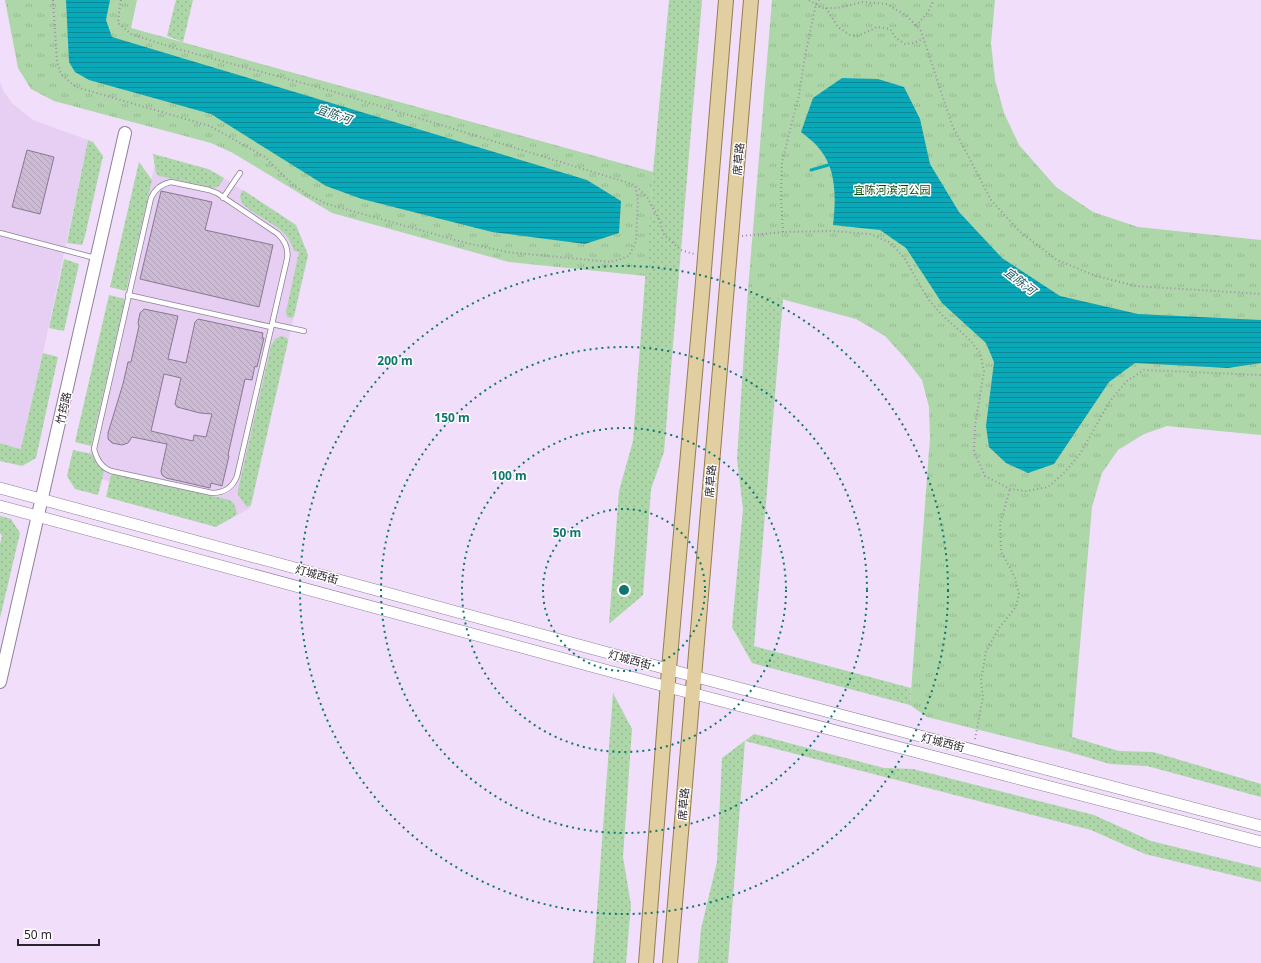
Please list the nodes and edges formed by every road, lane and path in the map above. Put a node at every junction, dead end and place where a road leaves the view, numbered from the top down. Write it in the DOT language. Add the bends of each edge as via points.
graph roads {
  1 [pos="53,0"];
  2 [pos="121,0"];
  3 [pos="726,0"];
  4 [pos="752,0"];
  5 [pos="809,0"];
  6 [pos="819,0"];
  7 [pos="934,0"];
  8 [pos="816,4"];
  9 [pos="826,8"];
  10 [pos="916,26"];
  11 [pos="924,39"];
  12 [pos="125,133"];
  13 [pos="240,173"];
  14 [pos="635,185"];
  15 [pos="223,198"];
  16 [pos="783,232"];
  17 [pos="0,234"];
  18 [pos="731,237"];
  19 [pos="704,257"];
  20 [pos="97,258"];
  21 [pos="1261,294"];
  22 [pos="128,295"];
  23 [pos="272,326"];
  24 [pos="304,331"];
  25 [pos="1261,375"];
  26 [pos="0,488"];
  27 [pos="1010,489"];
  28 [pos="42,499"];
  29 [pos="0,506"];
  30 [pos="38,517"];
  31 [pos="669,669"];
  32 [pos="693,676"];
  33 [pos="0,682"];
  34 [pos="668,687"];
  35 [pos="692,694"];
  36 [pos="974,750"];
  37 [pos="1261,826"];
  38 [pos="1261,842"];
  39 [pos="646,963"];
  40 [pos="670,963"];
  1 -- 14 [label="path" via="57,62 61,74 76,87 210,126 265,157 294,185 327,204 507,252 611,262 629,256 636,241 638,201"];
  2 -- 14 [label="path" via="118,23 131,34 328,90"];
  3 -- 19 [label="main road"];
  4 -- 18 [label="main road, 席草路"];
  5 -- 8 [label="path"];
  6 -- 8 [label="path"];
  7 -- 10 [label="path"];
  8 -- 9 [label="path"];
  8 -- 16 [label="path" via="799,95 782,162"];
  9 -- 10 [label="path" via="864,2 887,4 907,16"];
  9 -- 11 [label="path" via="838,27 850,35 858,36 877,27 890,29 896,38 905,44 913,44"];
  10 -- 11 [label="path"];
  11 -- 21 [label="path" via="952,125 991,200 1019,231 1057,260 1096,276 1136,286"];
  12 -- 20 [label="main road, 竹筠路"];
  13 -- 15 [label="lane"];
  14 -- 19 [label="path" via="646,197 664,235 681,250"];
  15 -- 22 [label="lane" via="213,192 175,182 166,183 156,189 151,198"];
  15 -- 23 [label="lane" via="278,234 287,246 287,259"];
  16 -- 18 [label="path"];
  16 -- 27 [label="path" via="833,231 870,234 890,243 905,259 928,299 980,353 984,371 975,426 974,452 985,476"];
  17 -- 20 [label="lane"];
  18 -- 32 [label="main road, 席草路"];
  19 -- 31 [label="main road"];
  20 -- 28 [label="main road, 竹筠路"];
  22 -- 23 [label="lane"];
  22 -- 23 [label="lane" via="94,446 96,457 108,469 212,493 230,487 237,476"];
  23 -- 24 [label="lane"];
  25 -- 27 [label="path" via="1144,370 1127,381 1110,400 1080,454 1065,472 1048,487 1026,491"];
  26 -- 28 [label="street, 灯城西街"];
  27 -- 36 [label="path" via="1000,524 1001,551 1015,578 1019,594 1016,607 986,650 981,681 983,697"];
  28 -- 30 [label="main road, 竹筠路"];
  28 -- 31 [label="street, 灯城西街"];
  29 -- 30 [label="street, 灯城西街"];
  30 -- 33 [label="main road, 竹筠路"];
  30 -- 34 [label="street, 灯城西街"];
  31 -- 32 [label="street, 灯城西街"];
  31 -- 34 [label="main road"];
  32 -- 35 [label="main road, 席草路"];
  32 -- 36 [label="street, 灯城西街"];
  34 -- 35 [label="street, 灯城西街"];
  34 -- 39 [label="main road"];
  35 -- 38 [label="street, 灯城西街"];
  35 -- 40 [label="main road, 席草路"];
  36 -- 37 [label="street, 灯城西街"];
}
